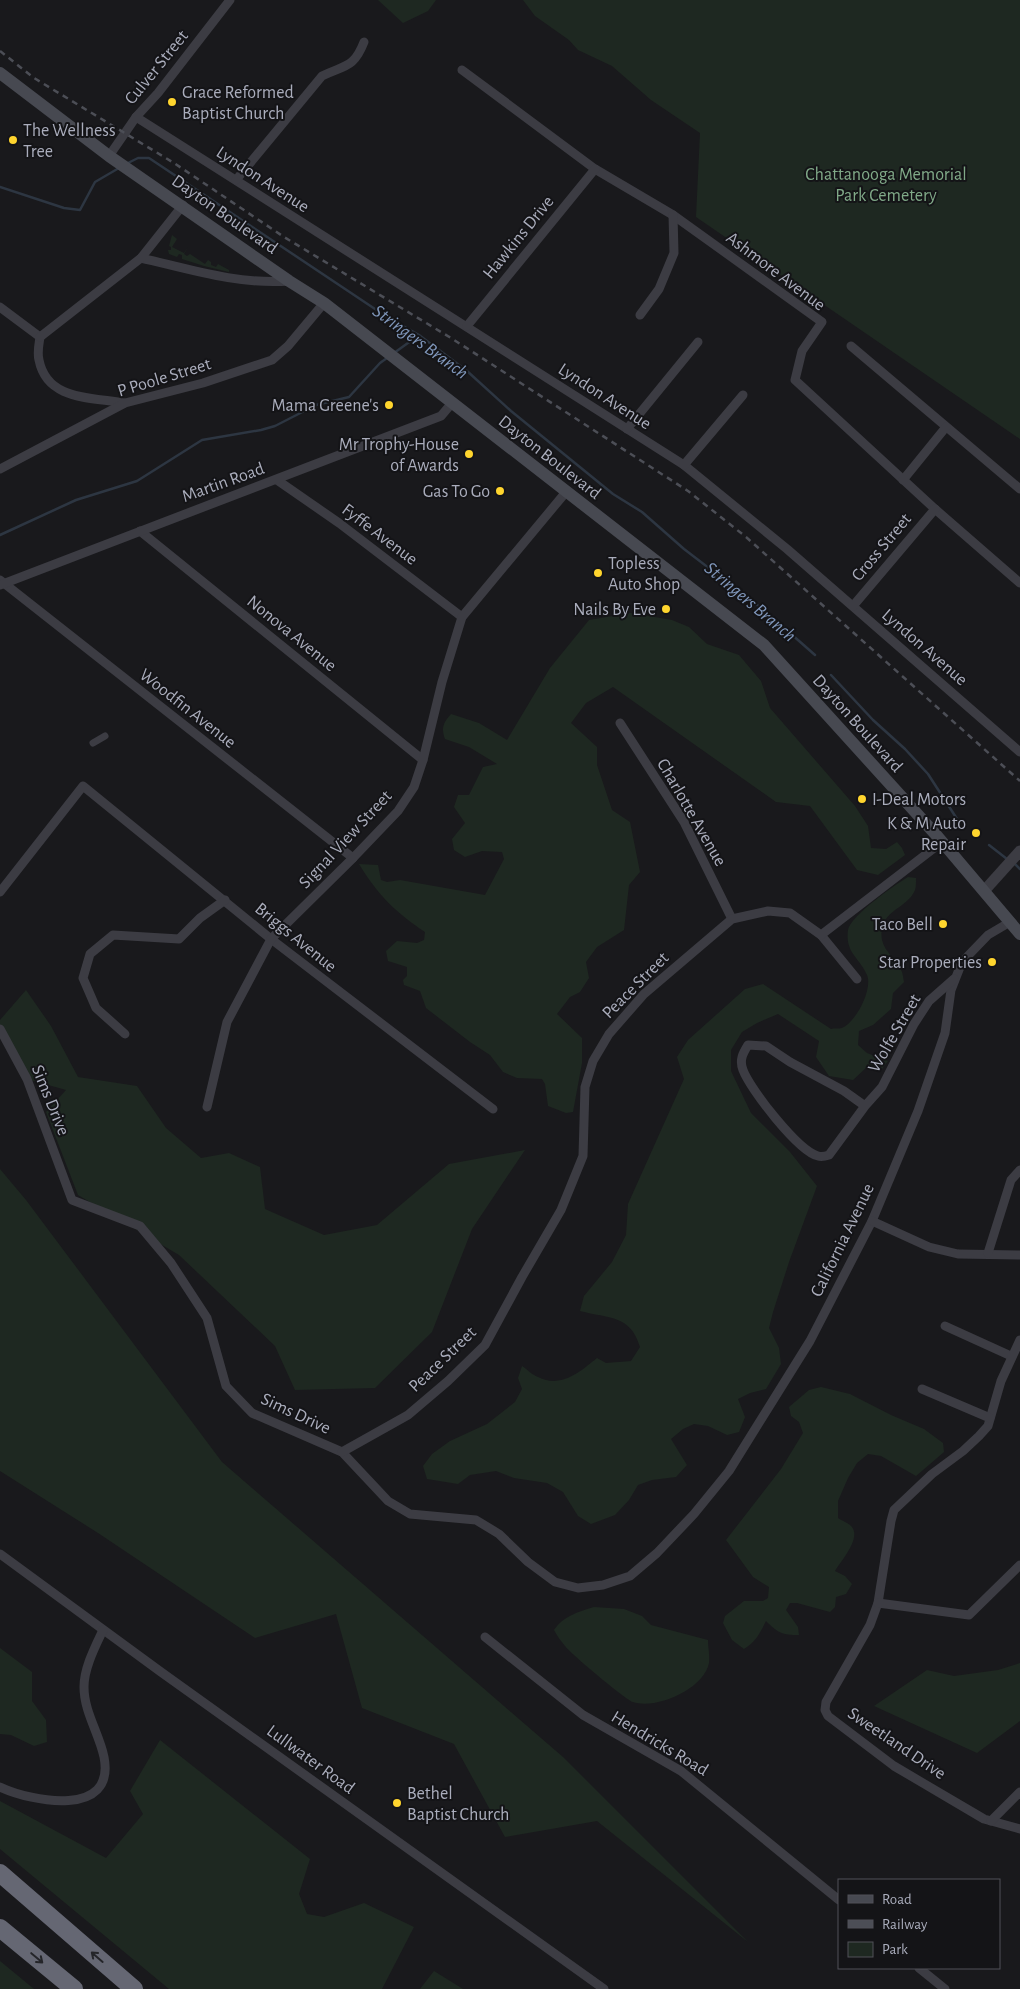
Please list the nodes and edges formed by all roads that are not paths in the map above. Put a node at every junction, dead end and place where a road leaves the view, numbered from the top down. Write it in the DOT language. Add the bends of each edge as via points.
graph roads {
  1 [pos="230,0"];
  2 [pos="364,42"];
  3 [pos="462,70"];
  4 [pos="0,73"];
  5 [pos="136,117"];
  6 [pos="109,156"];
  7 [pos="595,169"];
  8 [pos="236,180"];
  9 [pos="182,205"];
  10 [pos="673,214"];
  11 [pos="141,258"];
  12 [pos="289,281"];
  13 [pos="324,303"];
  14 [pos="0,307"];
  15 [pos="640,315"];
  16 [pos="467,326"];
  17 [pos="40,337"];
  18 [pos="698,342"];
  19 [pos="851,346"];
  20 [pos="743,395"];
  21 [pos="125,403"];
  22 [pos="452,403"];
  23 [pos="946,427"];
  24 [pos="627,429"];
  25 [pos="684,465"];
  26 [pos="0,469"];
  27 [pos="277,480"];
  28 [pos="903,480"];
  29 [pos="1020,489"];
  30 [pos="566,492"];
  31 [pos="934,509"];
  32 [pos="140,531"];
  33 [pos="1,583"];
  34 [pos="1020,583"];
  35 [pos="853,606"];
  36 [pos="462,617"];
  37 [pos="620,723"];
  38 [pos="105,736"];
  39 [pos="93,743"];
  40 [pos="1020,752"];
  41 [pos="423,760"];
  42 [pos="942,842"];
  43 [pos="1020,851"];
  44 [pos="353,858"];
  45 [pos="0,892"];
  46 [pos="984,892"];
  47 [pos="225,900"];
  48 [pos="732,919"];
  49 [pos="1010,922"];
  50 [pos="1020,934"];
  51 [pos="821,935"];
  52 [pos="271,939"];
  53 [pos="857,979"];
  54 [pos="954,979"];
  55 [pos="0,1029"];
  56 [pos="125,1034"];
  57 [pos="865,1106"];
  58 [pos="207,1107"];
  59 [pos="494,1109"];
  60 [pos="1020,1170"];
  61 [pos="872,1221"];
  62 [pos="988,1254"];
  63 [pos="1020,1255"];
  64 [pos="945,1326"];
  65 [pos="1020,1340"];
  66 [pos="1011,1356"];
  67 [pos="922,1389"];
  68 [pos="990,1418"];
  69 [pos="342,1452"];
  70 [pos="657,1553"];
  71 [pos="0,1554"];
  72 [pos="1020,1564"];
  73 [pos="878,1603"];
  74 [pos="103,1630"];
  75 [pos="485,1637"];
  76 [pos="0,1787"];
  77 [pos="1020,1792"];
  78 [pos="991,1821"];
  79 [pos="1020,1829"];
  80 [pos="0,1873"];
  81 [pos="838,1899"];
  82 [pos="0,1928"];
  83 [pos="920,1969"];
  84 [pos="74,1989"];
  85 [pos="134,1989"];
  86 [pos="604,1989"];
  87 [pos="945,1989"];
  1 -- 5 [label="street, Culver Street"];
  2 -- 8 [label="street" via="359,56 350,65 322,76"];
  3 -- 7 [label="street, Ashmore Avenue"];
  4 -- 6 [label="main road, Dayton Boulevard"];
  5 -- 6 [label="street, Culver Street"];
  5 -- 8 [label="street, Lyndon Avenue"];
  6 -- 9 [label="main road, Dayton Boulevard"];
  7 -- 10 [label="street, Ashmore Avenue"];
  7 -- 16 [label="street, Hawkins Drive"];
  8 -- 16 [label="street, Lyndon Avenue"];
  9 -- 11 [label="street"];
  9 -- 12 [label="main road, Dayton Boulevard"];
  10 -- 15 [label="street" via="674,253 659,289"];
  10 -- 28 [label="street, Ashmore Avenue" via="822,322 802,351 795,380"];
  11 -- 12 [label="street" via="237,280"];
  11 -- 17 [label="street"];
  12 -- 13 [label="main road, Dayton Boulevard"];
  13 -- 21 [label="street, P Poole Street" via="272,360 203,383"];
  13 -- 22 [label="main road, Dayton Boulevard"];
  14 -- 17 [label="street"];
  16 -- 24 [label="street, Lyndon Avenue"];
  17 -- 21 [label="street" via="38,359 44,376 54,388 64,393"];
  18 -- 24 [label="street"];
  19 -- 23 [label="street"];
  20 -- 25 [label="street"];
  21 -- 26 [label="street, P Poole Street"];
  22 -- 27 [label="street, Martin Road" via="441,416"];
  22 -- 30 [label="main road, Dayton Boulevard"];
  23 -- 28 [label="street"];
  23 -- 29 [label="street"];
  24 -- 25 [label="street, Lyndon Avenue"];
  25 -- 35 [label="street, Lyndon Avenue"];
  27 -- 32 [label="street, Martin Road"];
  27 -- 36 [label="street, Fyffe Avenue"];
  28 -- 31 [label="street, Ashmore Avenue"];
  30 -- 36 [label="street, Signal View Street"];
  30 -- 42 [label="main road, Dayton Boulevard" via="764,645"];
  31 -- 34 [label="street, Ashmore Avenue"];
  31 -- 35 [label="street, Cross Street"];
  32 -- 33 [label="street, Martin Road"];
  32 -- 41 [label="street, Nonova Avenue"];
  33 -- 44 [label="street, Woodfin Avenue"];
  35 -- 40 [label="street, Lyndon Avenue"];
  36 -- 41 [label="street, Signal View Street"];
  37 -- 48 [label="street, Charlotte Avenue" via="684,822"];
  38 -- 39 [label="street"];
  41 -- 44 [label="street, Signal View Street" via="414,787 398,810"];
  42 -- 46 [label="main road, Dayton Boulevard"];
  42 -- 51 [label="street"];
  43 -- 46 [label="street"];
  44 -- 52 [label="street, Signal View Street"];
  45 -- 47 [label="street, Briggs Avenue" via="83,786"];
  46 -- 49 [label="main road, Dayton Boulevard"];
  47 -- 52 [label="street, Briggs Avenue"];
  47 -- 56 [label="street" via="179,939 113,935 90,954 83,978 96,1008"];
  48 -- 51 [label="street, Peace Street" via="768,911 790,913"];
  48 -- 69 [label="street, Peace Street" via="644,994 609,1034 593,1062 585,1087 584,1156 561,1210 486,1345 448,1382 408,1414"];
  49 -- 50 [label="main road, Dayton Boulevard"];
  49 -- 54 [label="street, California Avenue" via="976,946 962,962"];
  51 -- 53 [label="street, Peace Street"];
  52 -- 58 [label="street, Signal View Street" via="227,1022"];
  52 -- 59 [label="street, Briggs Avenue"];
  54 -- 57 [label="street, Wolfe Street" via="930,1001 914,1024 882,1087"];
  54 -- 61 [label="street, California Avenue" via="945,1033 932,1075"];
  55 -- 69 [label="street, Sims Drive" via="28,1079 72,1200 140,1226 146,1233 171,1263 207,1318 226,1386 252,1413"];
  57 -- 57 [label="street, Wolfe Street" via="766,1046 748,1045 741,1057 743,1070 773,1116 818,1157 829,1155"];
  60 -- 62 [label="street" via="1012,1180"];
  61 -- 62 [label="street" via="929,1247 958,1254"];
  61 -- 70 [label="street, California Avenue" via="810,1341 729,1471"];
  62 -- 63 [label="street"];
  64 -- 66 [label="street"];
  65 -- 66 [label="street, Sweetland Drive"];
  66 -- 68 [label="street, Sweetland Drive"];
  67 -- 68 [label="street"];
  68 -- 73 [label="street, Sweetland Drive" via="980,1436 932,1474 894,1510"];
  69 -- 70 [label="street, Sims Drive" via="388,1501 410,1514 476,1520 499,1534 555,1582 578,1588 603,1585 630,1576"];
  71 -- 74 [label="street, Lullwater Road"];
  72 -- 73 [label="street" via="968,1615"];
  73 -- 78 [label="street, Sweetland Drive" via="870,1625 826,1702 828,1716 894,1766"];
  74 -- 76 [label="street" via="84,1686 85,1702 104,1756 105,1773 98,1788 82,1799 65,1802 35,1799"];
  74 -- 86 [label="street, Lullwater Road"];
  75 -- 81 [label="street, Hendricks Road" via="583,1716 681,1771"];
  77 -- 78 [label="street"];
  78 -- 79 [label="street, Sweetland Drive"];
  85 -- 80 [label="highway, one-way"];
  82 -- 84 [label="highway, one-way"];
  83 -- 87 [label="street"];
}
